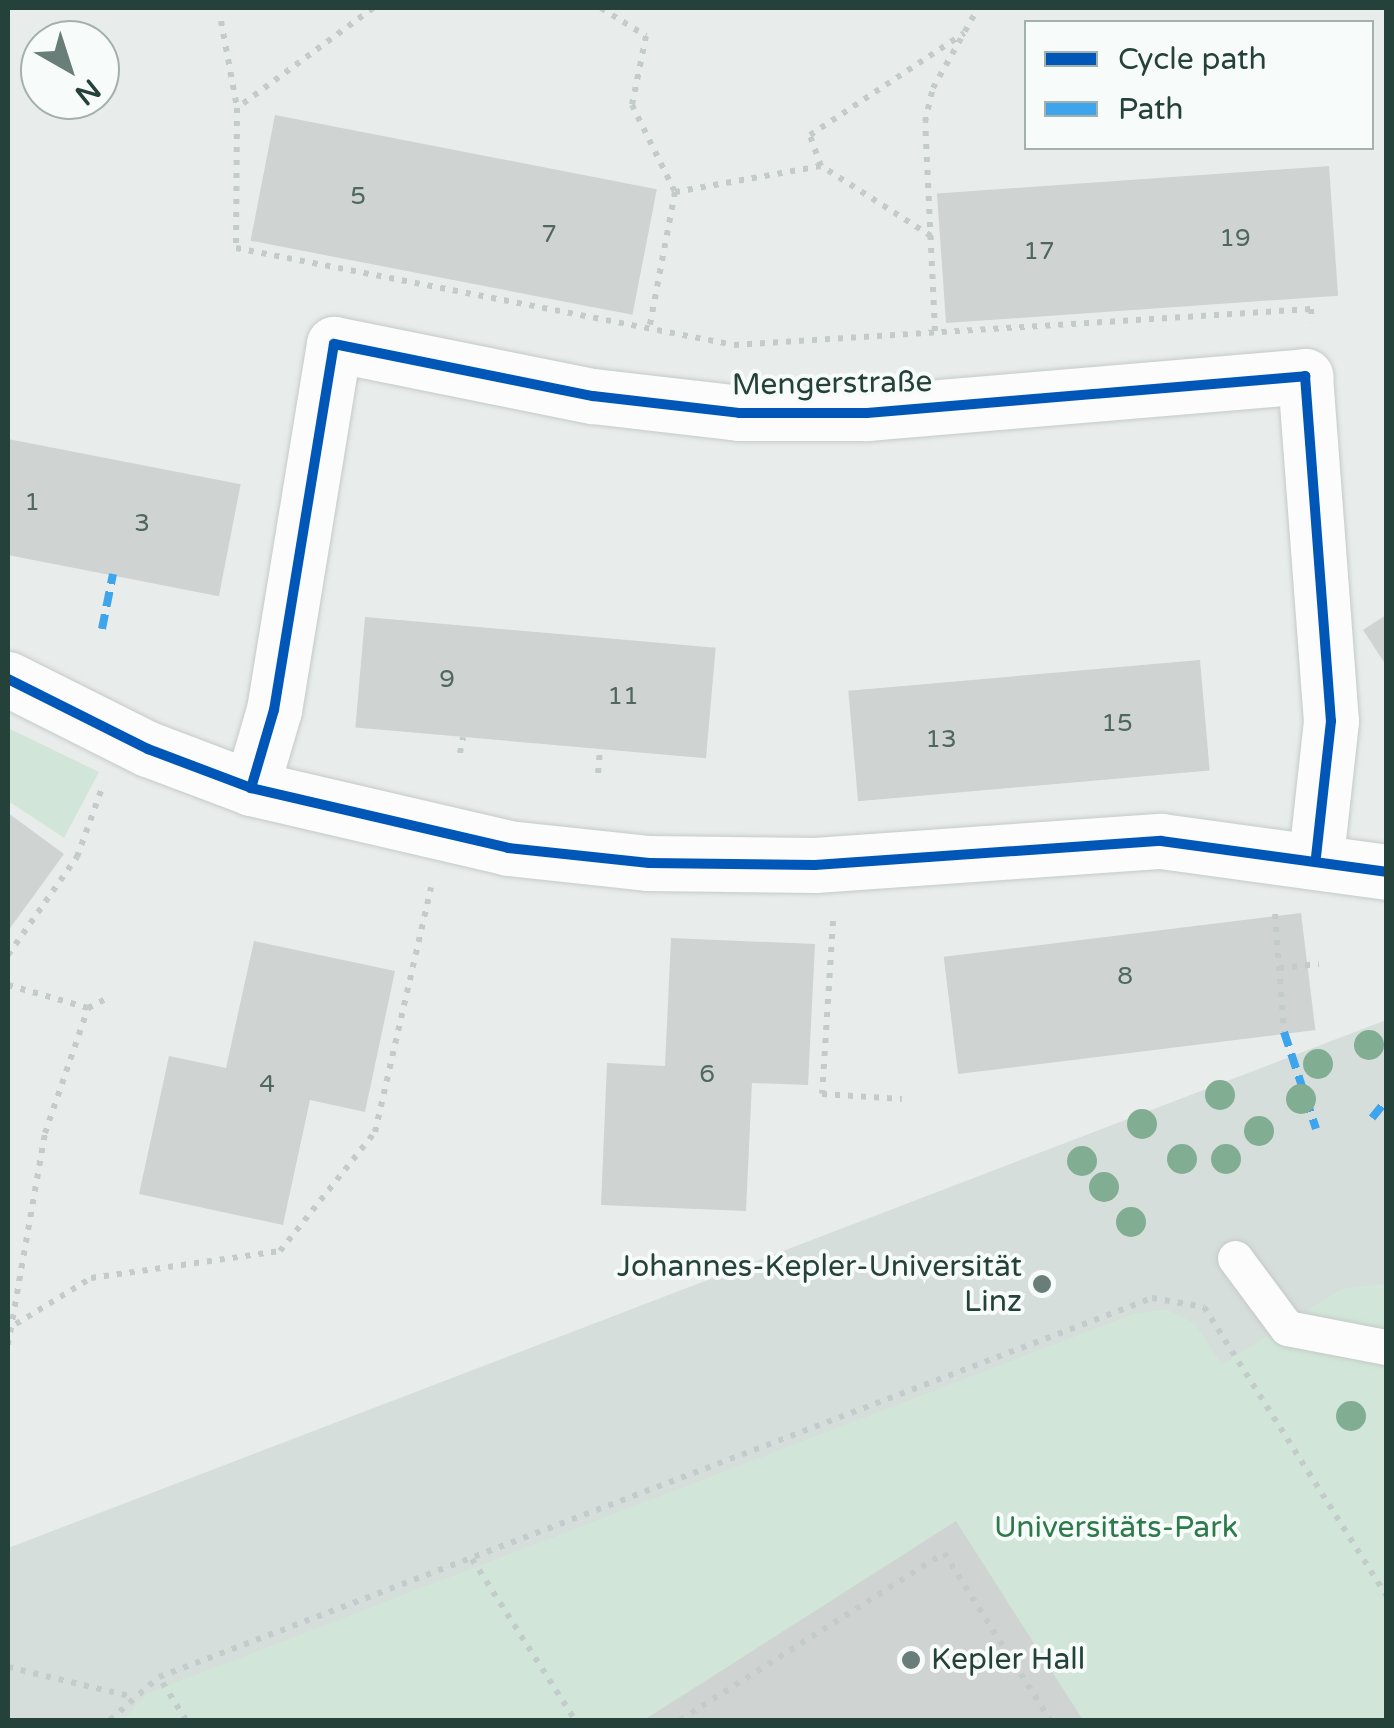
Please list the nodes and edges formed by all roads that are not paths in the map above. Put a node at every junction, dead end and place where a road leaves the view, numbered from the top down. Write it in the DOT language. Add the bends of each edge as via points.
graph roads {
  1 [pos="8,678"];
  2 [pos="250,788"];
  3 [pos="1316,856"];
  4 [pos="1386,872"];
  5 [pos="1235,1258"];
  6 [pos="1386,1347"];
  1 -- 2 [label="street" via="148,750"];
  2 -- 3 [label="street" via="508,848 649,863 816,865 1162,841"];
  2 -- 3 [label="street, Mengerstraße" via="274,710 334,344 594,396 739,414 867,413 1305,376 1331,721"];
  3 -- 4 [label="street"];
  5 -- 6 [label="lane" via="1287,1328"];
}
